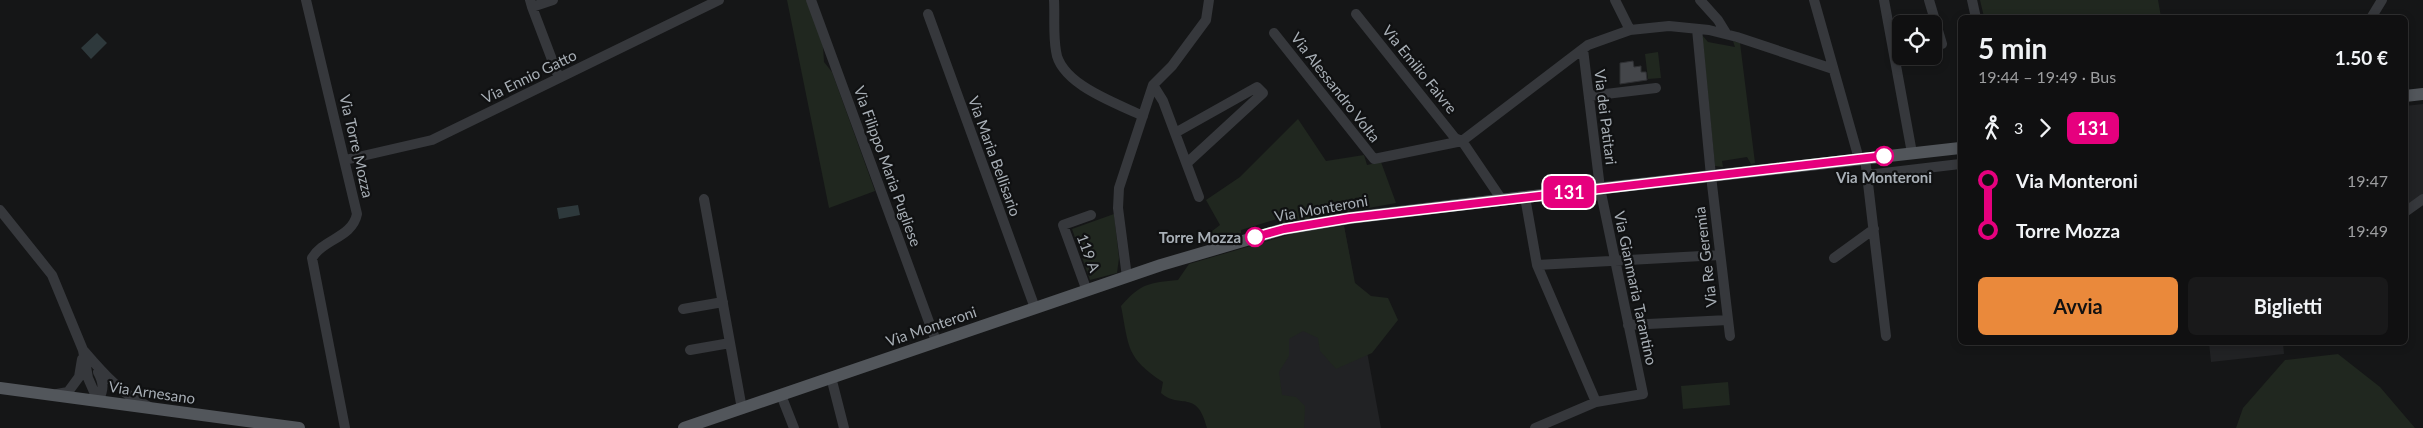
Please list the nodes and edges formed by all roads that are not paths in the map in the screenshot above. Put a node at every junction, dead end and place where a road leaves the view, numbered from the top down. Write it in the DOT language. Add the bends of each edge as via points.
graph roads {
  1 [pos="306,0"];
  2 [pos="554,0"];
  3 [pos="720,0"];
  4 [pos="811,0"];
  5 [pos="1054,0"];
  6 [pos="1209,0"];
  7 [pos="1615,0"];
  8 [pos="1700,0"];
  9 [pos="1814,0"];
  10 [pos="1884,0"];
  11 [pos="1929,0"];
  12 [pos="1972,0"];
  13 [pos="2382,0"];
  14 [pos="531,3"];
  15 [pos="928,14"];
  16 [pos="1356,14"];
  17 [pos="1933,15"];
  18 [pos="1975,15"];
  19 [pos="2373,15"];
  20 [pos="1697,29"];
  21 [pos="1892,29"];
  22 [pos="1630,30"];
  23 [pos="1274,33"];
  24 [pos="1726,33"];
  25 [pos="1583,49"];
  26 [pos="1900,65"];
  27 [pos="1833,69"];
  28 [pos="558,78"];
  29 [pos="1153,85"];
  30 [pos="1656,88"];
  31 [pos="2423,94"];
  32 [pos="1589,96"];
  33 [pos="2408,96"];
  34 [pos="1143,116"];
  35 [pos="1175,133"];
  36 [pos="1462,140"];
  37 [pos="1958,148"];
  38 [pos="1912,153"];
  39 [pos="1862,158"];
  40 [pos="345,160"];
  41 [pos="1187,163"];
  42 [pos="1958,164"];
  43 [pos="1867,175"];
  44 [pos="1711,176"];
  45 [pos="1600,188"];
  46 [pos="1199,196"];
  47 [pos="1525,197"];
  48 [pos="704,199"];
  49 [pos="2423,199"];
  50 [pos="1502,200"];
  51 [pos="0,210"];
  52 [pos="2408,210"];
  53 [pos="1091,215"];
  54 [pos="1874,228"];
  55 [pos="1720,255"];
  56 [pos="1834,258"];
  57 [pos="1615,261"];
  58 [pos="1537,265"];
  59 [pos="1127,277"];
  60 [pos="1087,290"];
  61 [pos="723,302"];
  62 [pos="1035,308"];
  63 [pos="683,309"];
  64 [pos="1728,320"];
  65 [pos="1628,325"];
  66 [pos="1730,336"];
  67 [pos="1886,336"];
  68 [pos="936,341"];
  69 [pos="730,344"];
  70 [pos="83,350"];
  71 [pos="690,350"];
  72 [pos="831,377"];
  73 [pos="0,388"];
  74 [pos="52,395"];
  75 [pos="781,395"];
  76 [pos="98,401"];
  77 [pos="1596,402"];
  78 [pos="154,409"];
  79 [pos="742,409"];
  80 [pos="299,428"];
  81 [pos="346,428"];
  82 [pos="684,428"];
  83 [pos="794,428"];
  84 [pos="844,428"];
  85 [pos="1535,428"];
  1 -- 40 [label="street, Via Torre Mozza"];
  2 -- 14 [label="street"];
  3 -- 28 [label="street, Via Ennio Gatto"];
  4 -- 68 [label="street, Via Filippo Maria Pugliese"];
  5 -- 34 [label="street" via="1056,52 1070,78"];
  6 -- 29 [label="street" via="1206,20 1172,66"];
  7 -- 22 [label="street"];
  8 -- 24 [label="street"];
  9 -- 27 [label="street"];
  10 -- 21 [label="street"];
  11 -- 17 [label="street"];
  12 -- 18 [label="street"];
  13 -- 19 [label="street"];
  14 -- 28 [label="street"];
  15 -- 62 [label="street, Via Maria Bellisario"];
  16 -- 36 [label="street, Via Emilio Faivre" via="1455,138"];
  20 -- 22 [label="street" via="1669,26"];
  20 -- 24 [label="street"];
  20 -- 44 [label="street, Via Re Geremia"];
  22 -- 25 [label="street"];
  23 -- 36 [label="street, Via Alessandro Volta" via="1374,159"];
  24 -- 27 [label="street"];
  25 -- 32 [label="street, Via dei Patitari"];
  25 -- 36 [label="street"];
  26 -- 38 [label="street"];
  27 -- 39 [label="street"];
  28 -- 40 [label="street, Via Ennio Gatto" via="432,140"];
  29 -- 34 [label="street"];
  29 -- 35 [label="street"];
  30 -- 32 [label="street"];
  31 -- 33 [label="main road"];
  32 -- 45 [label="street, Via dei Patitari"];
  34 -- 59 [label="street" via="1119,188 1118,208"];
  35 -- 41 [label="street"];
  35 -- 41 [label="street" via="1257,88 1262,93"];
  36 -- 50 [label="street, Via Emilio Faivre"];
  37 -- 38 [label="main road, Via Monteroni"];
  38 -- 39 [label="main road, Via Monteroni"];
  39 -- 43 [label="street"];
  39 -- 44 [label="main road, Via Monteroni"];
  40 -- 81 [label="street, Via Torre Mozza" via="355,200 356,220 347,232 312,258"];
  41 -- 46 [label="street"];
  42 -- 43 [label="street"];
  43 -- 54 [label="street"];
  44 -- 45 [label="main road, Via Monteroni"];
  44 -- 55 [label="street, Via Re Geremia"];
  45 -- 47 [label="main road, Via Monteroni"];
  45 -- 57 [label="street, Via Gianmaria Tarantino"];
  47 -- 50 [label="main road, Via Monteroni"];
  47 -- 58 [label="street"];
  48 -- 61 [label="street"];
  49 -- 52 [label="street"];
  50 -- 59 [label="main road, Via Monteroni" via="1284,229"];
  51 -- 70 [label="street" via="52,275"];
  53 -- 60 [label="street, 119 A" via="1063,225"];
  54 -- 56 [label="street"];
  54 -- 67 [label="street"];
  55 -- 57 [label="street"];
  55 -- 64 [label="street, Via Re Geremia"];
  57 -- 58 [label="street"];
  57 -- 65 [label="street, Via Gianmaria Tarantino"];
  58 -- 77 [label="street"];
  59 -- 60 [label="main road, Via Monteroni"];
  60 -- 62 [label="main road, Via Monteroni"];
  61 -- 63 [label="street"];
  61 -- 69 [label="street"];
  62 -- 68 [label="main road, Via Monteroni"];
  64 -- 65 [label="street"];
  64 -- 66 [label="street, Via Re Geremia"];
  65 -- 77 [label="street, Via Gianmaria Tarantino" via="1643,394"];
  68 -- 72 [label="main road, Via Monteroni"];
  69 -- 71 [label="street"];
  69 -- 79 [label="street"];
  70 -- 74 [label="street" via="79,377 68,392"];
  70 -- 76 [label="street" via="88,378"];
  70 -- 78 [label="street" via="121,389"];
  72 -- 75 [label="main road, Via Monteroni"];
  72 -- 84 [label="street"];
  73 -- 74 [label="main road, Via Arnesano"];
  74 -- 76 [label="main road, Via Arnesano"];
  75 -- 79 [label="main road, Via Monteroni"];
  75 -- 83 [label="street"];
  76 -- 78 [label="main road, Via Arnesano"];
  77 -- 85 [label="street"];
  78 -- 80 [label="main road, Via Arnesano"];
  79 -- 82 [label="main road, Via Monteroni"];
}
